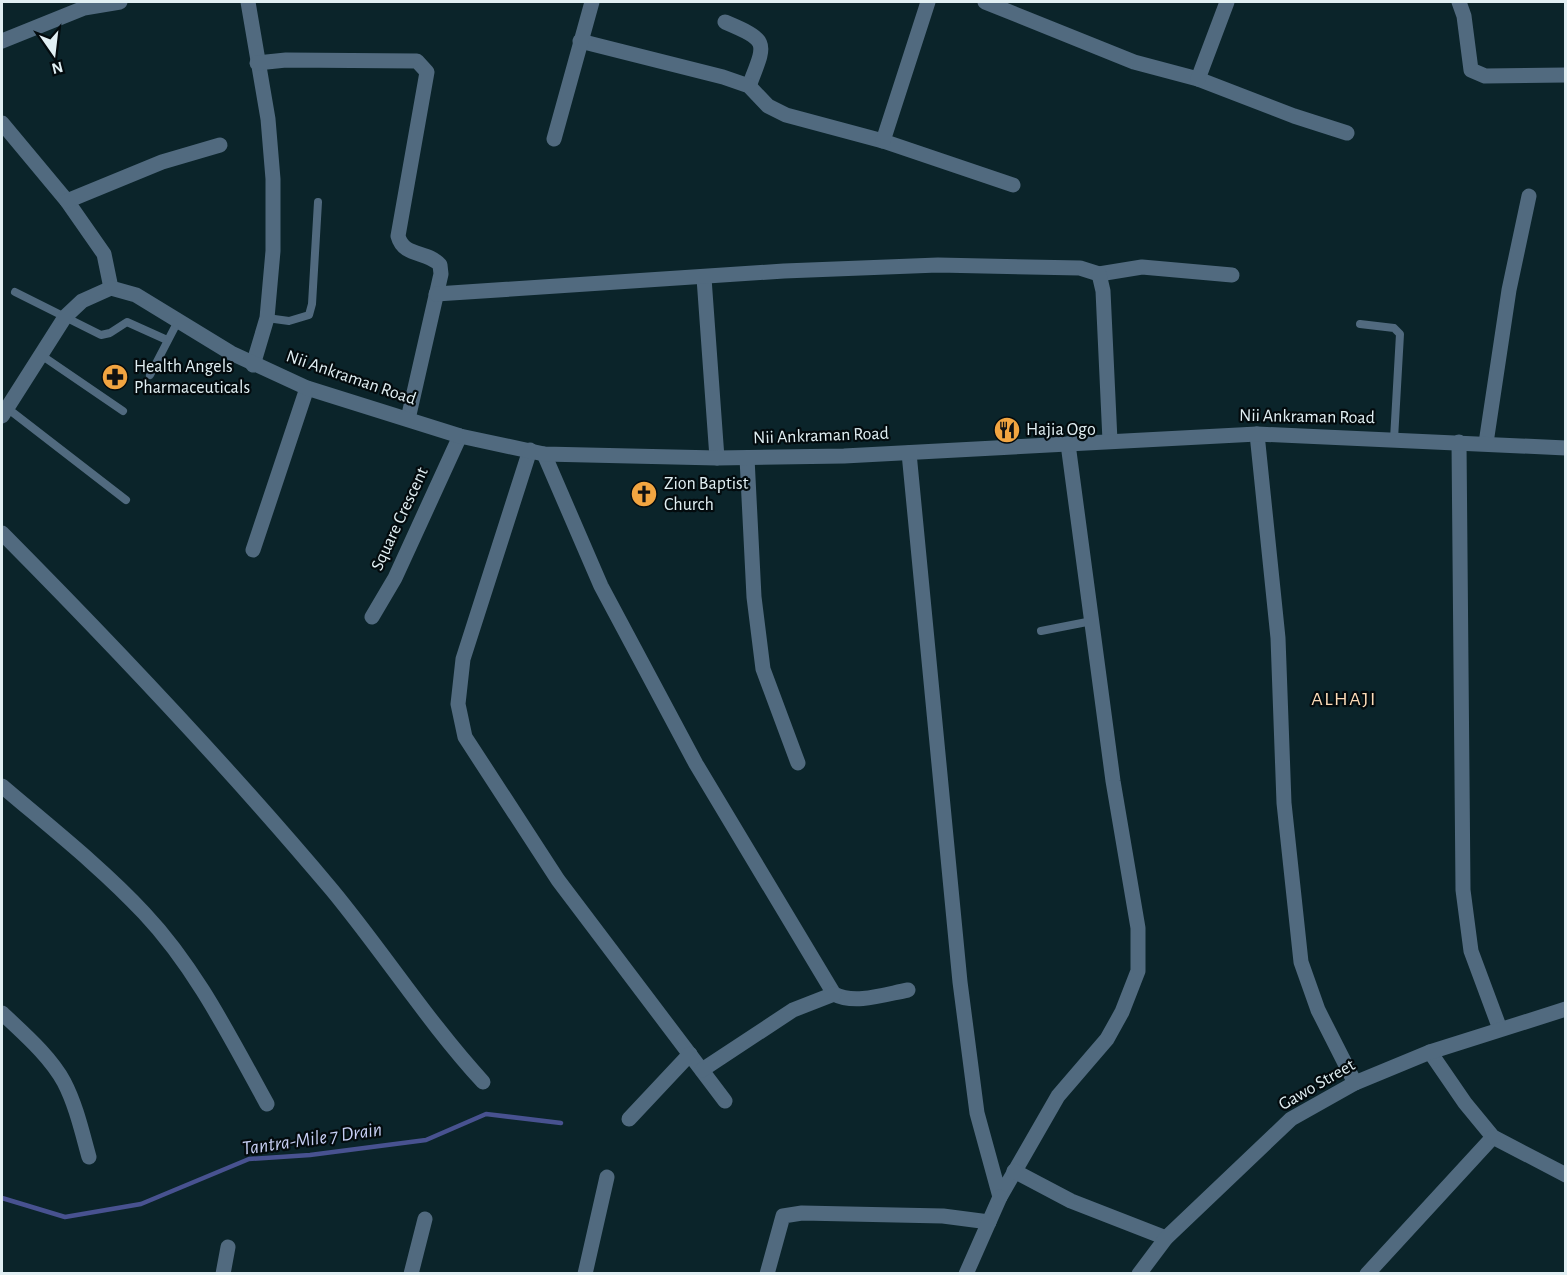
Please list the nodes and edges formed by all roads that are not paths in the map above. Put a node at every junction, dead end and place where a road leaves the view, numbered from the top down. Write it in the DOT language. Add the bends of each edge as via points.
graph roads {
  1 [pos="120,2"];
  2 [pos="248,2"];
  3 [pos="592,2"];
  4 [pos="928,2"];
  5 [pos="985,2"];
  6 [pos="1227,2"];
  7 [pos="1459,2"];
  8 [pos="725,22"];
  9 [pos="2,41"];
  10 [pos="580,41"];
  11 [pos="257,63"];
  12 [pos="1566,75"];
  13 [pos="1198,79"];
  14 [pos="749,86"];
  15 [pos="2,126"];
  16 [pos="1347,133"];
  17 [pos="554,139"];
  18 [pos="884,141"];
  19 [pos="220,145"];
  20 [pos="1013,185"];
  21 [pos="1529,196"];
  22 [pos="67,201"];
  23 [pos="318,202"];
  24 [pos="1099,274"];
  25 [pos="1232,275"];
  26 [pos="704,278"];
  27 [pos="111,288"];
  28 [pos="15,292"];
  29 [pos="436,294"];
  30 [pos="65,317"];
  31 [pos="267,318"];
  32 [pos="178,321"];
  33 [pos="1360,324"];
  34 [pos="167,340"];
  35 [pos="41,355"];
  36 [pos="254,364"];
  37 [pos="150,375"];
  38 [pos="307,388"];
  39 [pos="123,411"];
  40 [pos="4,412"];
  41 [pos="408,419"];
  42 [pos="1257,434"];
  43 [pos="460,436"];
  44 [pos="1394,439"];
  45 [pos="1110,441"];
  46 [pos="1459,442"];
  47 [pos="1486,443"];
  48 [pos="1068,444"];
  49 [pos="1566,448"];
  50 [pos="537,452"];
  51 [pos="909,453"];
  52 [pos="717,458"];
  53 [pos="747,458"];
  54 [pos="126,500"];
  55 [pos="2,533"];
  56 [pos="253,550"];
  57 [pos="372,617"];
  58 [pos="1092,621"];
  59 [pos="1041,631"];
  60 [pos="798,763"];
  61 [pos="2,786"];
  62 [pos="908,990"];
  63 [pos="834,994"];
  64 [pos="1566,1009"];
  65 [pos="2,1013"];
  66 [pos="1500,1029"];
  67 [pos="1430,1052"];
  68 [pos="690,1054"];
  69 [pos="702,1070"];
  70 [pos="483,1083"];
  71 [pos="1354,1083"];
  72 [pos="725,1101"];
  73 [pos="267,1104"];
  74 [pos="629,1119"];
  75 [pos="1493,1137"];
  76 [pos="89,1157"];
  77 [pos="1014,1171"];
  78 [pos="1566,1175"];
  79 [pos="607,1177"];
  80 [pos="1000,1197"];
  81 [pos="424,1220"];
  82 [pos="989,1222"];
  83 [pos="1166,1238"];
  84 [pos="228,1247"];
  85 [pos="223,1274"];
  86 [pos="411,1274"];
  87 [pos="585,1274"];
  88 [pos="767,1274"];
  89 [pos="966,1274"];
  90 [pos="1139,1274"];
  91 [pos="1367,1274"];
  1 -- 9 [label="street" via="84,8"];
  2 -- 11 [label="street"];
  3 -- 10 [label="street"];
  4 -- 18 [label="street"];
  5 -- 13 [label="street" via="1134,62"];
  6 -- 13 [label="street"];
  7 -- 12 [label="street" via="1472,70 1485,76"];
  8 -- 14 [label="street" via="754,34 760,41 762,54"];
  10 -- 14 [label="street"];
  10 -- 17 [label="street"];
  11 -- 29 [label="street" via="417,62 424,66 427,72 398,236 407,251 435,259 440,265"];
  11 -- 31 [label="street" via="268,119 273,178 273,251"];
  13 -- 16 [label="street"];
  14 -- 18 [label="street" via="775,111"];
  15 -- 22 [label="street"];
  18 -- 20 [label="street"];
  19 -- 22 [label="street" via="162,162"];
  21 -- 47 [label="street" via="1509,290"];
  22 -- 27 [label="street" via="104,254"];
  23 -- 31 [label="lane" via="309,315 289,321"];
  24 -- 25 [label="street" via="1142,267"];
  24 -- 26 [label="street" via="1080,268 938,265"];
  24 -- 45 [label="street"];
  26 -- 29 [label="street"];
  26 -- 52 [label="street"];
  27 -- 30 [label="street" via="82,301"];
  27 -- 32 [label="street, Nii Ankraman Road" via="136,295"];
  28 -- 30 [label="lane"];
  29 -- 41 [label="street"];
  30 -- 34 [label="lane" via="106,335 122,323 132,322"];
  30 -- 35 [label="street"];
  31 -- 36 [label="street"];
  32 -- 34 [label="lane"];
  32 -- 36 [label="street, Nii Ankraman Road"];
  33 -- 44 [label="lane" via="1394,328 1400,334"];
  34 -- 37 [label="lane"];
  35 -- 39 [label="lane"];
  35 -- 40 [label="street"];
  36 -- 38 [label="street, Nii Ankraman Road"];
  38 -- 41 [label="street, Nii Ankraman Road"];
  38 -- 56 [label="street"];
  40 -- 54 [label="lane"];
  41 -- 43 [label="street, Nii Ankraman Road"];
  42 -- 44 [label="street, Nii Ankraman Road"];
  42 -- 45 [label="street, Nii Ankraman Road"];
  42 -- 71 [label="street" via="1278,638 1284,803 1301,962 1318,1010"];
  43 -- 50 [label="street, Nii Ankraman Road"];
  43 -- 57 [label="street, Square Crescent"];
  44 -- 46 [label="street, Nii Ankraman Road"];
  45 -- 48 [label="street, Nii Ankraman Road"];
  46 -- 47 [label="street, Nii Ankraman Road"];
  46 -- 66 [label="street" via="1463,890 1471,951"];
  47 -- 49 [label="street, Nii Ankraman Road"];
  48 -- 51 [label="street, Nii Ankraman Road"];
  48 -- 58 [label="street"];
  50 -- 52 [label="street, Nii Ankraman Road"];
  50 -- 63 [label="street" via="601,586 685,743"];
  50 -- 68 [label="street" via="463,659 458,704 465,737 558,880"];
  51 -- 53 [label="street, Nii Ankraman Road"];
  51 -- 80 [label="street" via="960,982 977,1113"];
  52 -- 53 [label="street, Nii Ankraman Road"];
  53 -- 60 [label="street" via="761,660"];
  55 -- 70 [label="street" via="105,637 262,807 344,904 450,1046"];
  58 -- 59 [label="lane"];
  58 -- 77 [label="street" via="1138,928 1138,971 1107,1039 1058,1096"];
  61 -- 73 [label="street" via="145,914 192,976"];
  62 -- 63 [label="street" via="858,998"];
  63 -- 69 [label="street" via="793,1011"];
  64 -- 66 [label="street, Gawo Street"];
  65 -- 76 [label="street" via="63,1080"];
  66 -- 67 [label="street, Gawo Street"];
  67 -- 71 [label="street, Gawo Street"];
  67 -- 75 [label="street"];
  68 -- 69 [label="street"];
  68 -- 74 [label="street"];
  69 -- 72 [label="street"];
  71 -- 83 [label="street, Gawo Street" via="1292,1119"];
  75 -- 78 [label="street"];
  75 -- 91 [label="street"];
  77 -- 80 [label="street"];
  77 -- 83 [label="street" via="1071,1201"];
  79 -- 87 [label="street"];
  80 -- 82 [label="street"];
  81 -- 86 [label="street"];
  82 -- 88 [label="street" via="943,1216 783,1216"];
  82 -- 89 [label="street"];
  83 -- 90 [label="street, Gawo Street"];
  84 -- 85 [label="street"];
}
